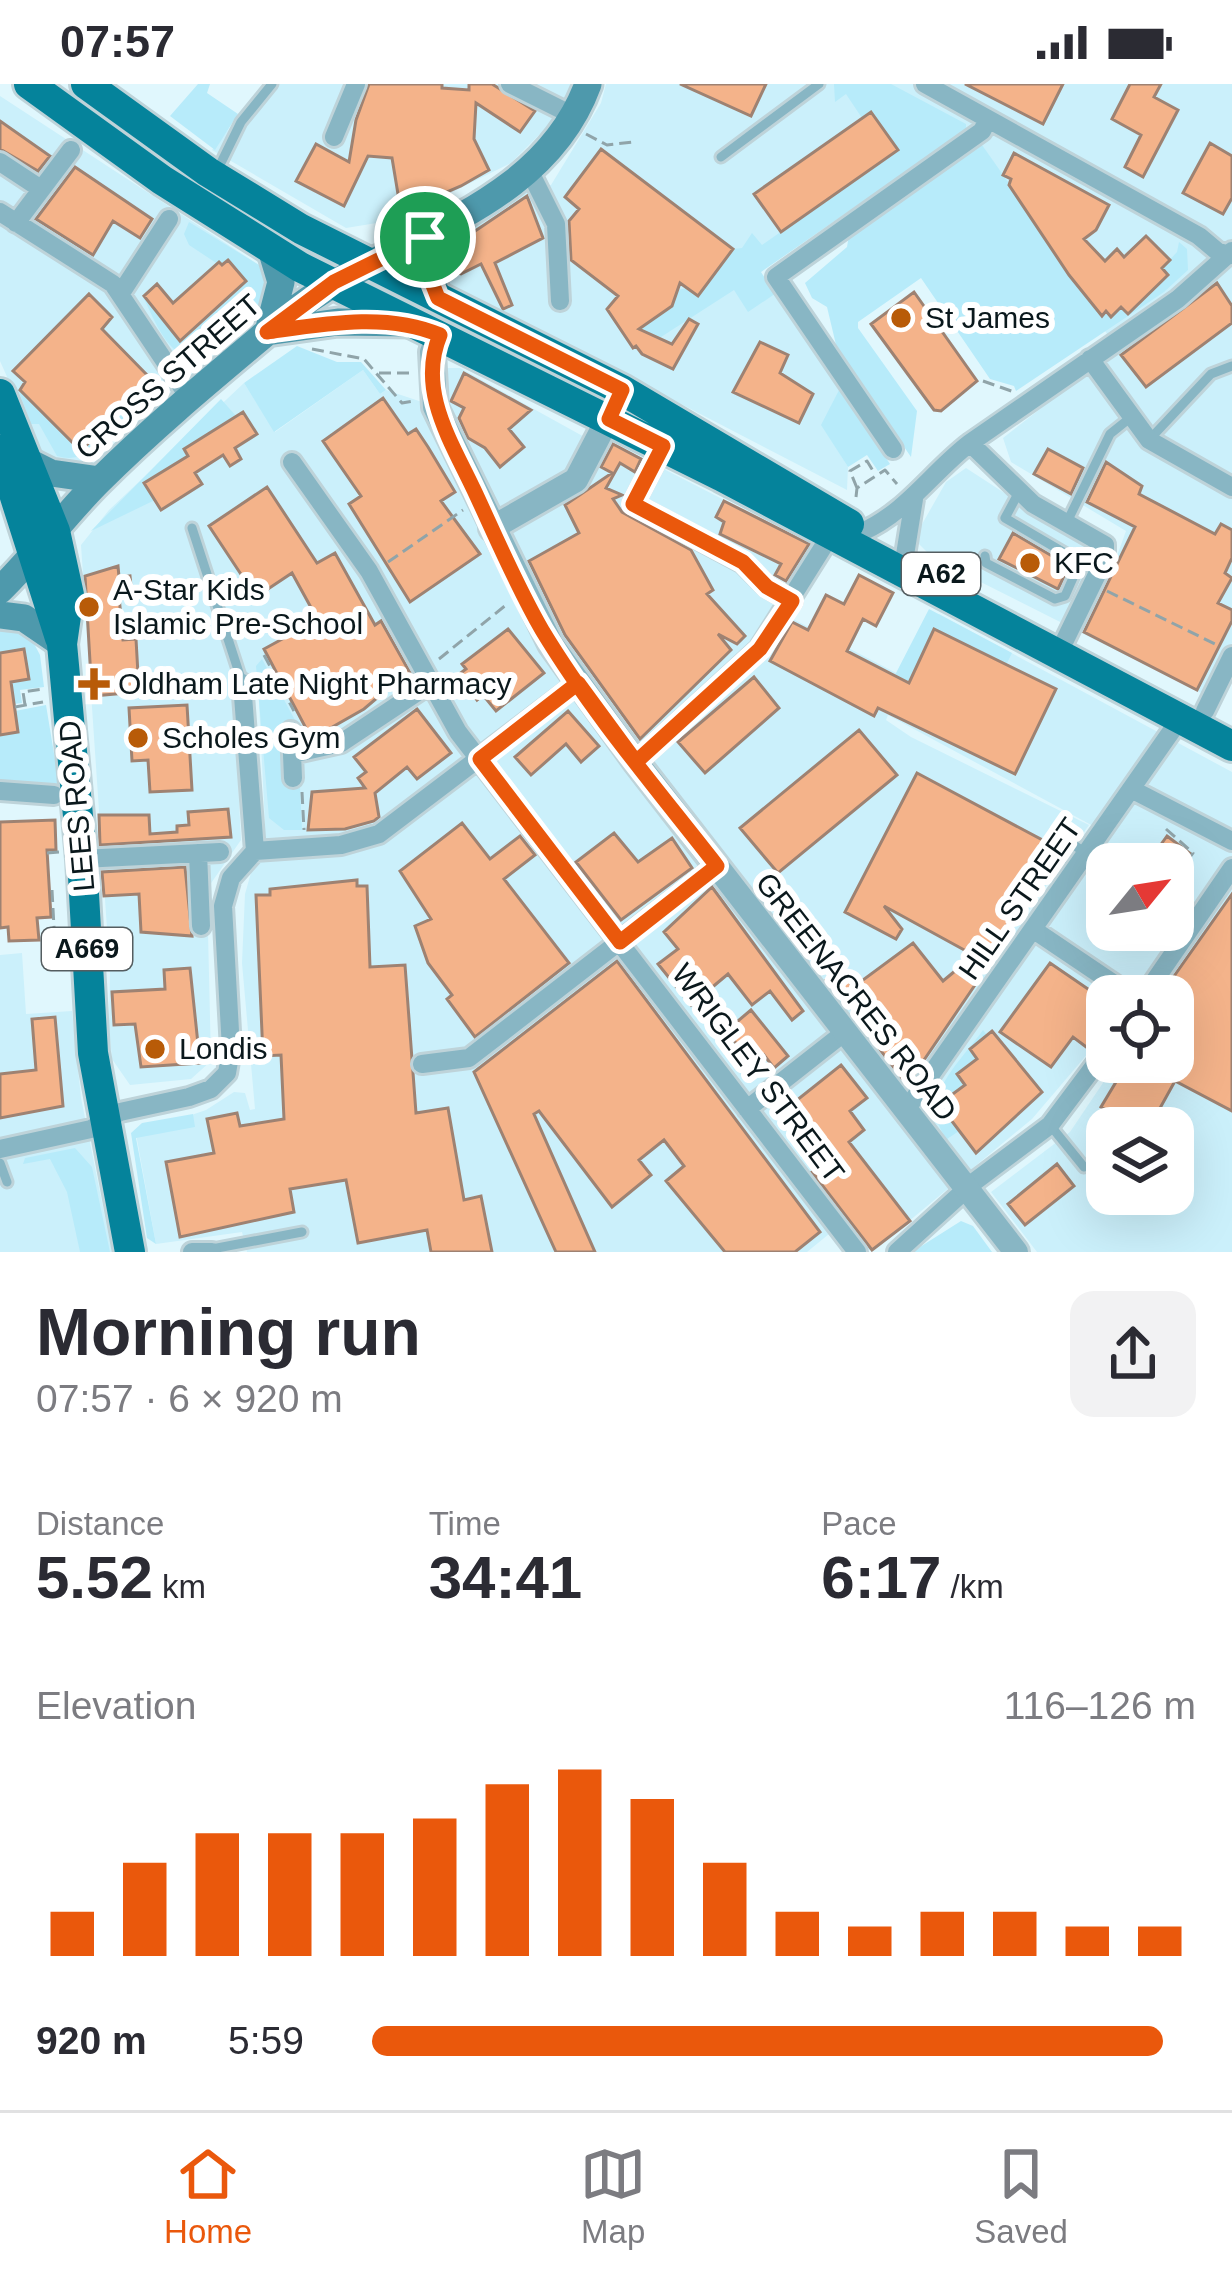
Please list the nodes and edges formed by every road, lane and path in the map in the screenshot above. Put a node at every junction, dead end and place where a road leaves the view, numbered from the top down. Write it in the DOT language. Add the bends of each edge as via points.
graph roads {
  1 [pos="29,84"];
  2 [pos="86,84"];
  3 [pos="272,84"];
  4 [pos="356,84"];
  5 [pos="510,84"];
  6 [pos="588,84"];
  7 [pos="819,84"];
  8 [pos="925,84"];
  9 [pos="988,119"];
  10 [pos="578,127"];
  11 [pos="334,137"];
  12 [pos="633,142"];
  13 [pos="71,150"];
  14 [pos="721,157"];
  15 [pos="0,162"];
  16 [pos="530,172"];
  17 [pos="214,176"];
  18 [pos="41,189"];
  19 [pos="8,218"];
  20 [pos="425,237"];
  21 [pos="179,248"];
  22 [pos="271,249"];
  23 [pos="1231,253"];
  24 [pos="369,263"];
  25 [pos="334,282"];
  26 [pos="121,293"];
  27 [pos="438,298"];
  28 [pos="560,301"];
  29 [pos="426,329"];
  30 [pos="267,332"];
  31 [pos="304,340"];
  32 [pos="354,346"];
  33 [pos="364,359"];
  34 [pos="1090,359"];
  35 [pos="1232,366"];
  36 [pos="379,373"];
  37 [pos="419,374"];
  38 [pos="983,381"];
  39 [pos="1011,388"];
  40 [pos="622,390"];
  41 [pos="0,394"];
  42 [pos="190,399"];
  43 [pos="425,399"];
  44 [pos="1130,418"];
  45 [pos="609,419"];
  46 [pos="1149,440"];
  47 [pos="970,442"];
  48 [pos="663,446"];
  49 [pos="893,449"];
  50 [pos="14,456"];
  51 [pos="292,462"];
  52 [pos="876,476"];
  53 [pos="100,480"];
  54 [pos="1232,487"];
  55 [pos="857,488"];
  56 [pos="910,492"];
  57 [pos="1019,492"];
  58 [pos="855,499"];
  59 [pos="470,508"];
  60 [pos="1067,522"];
  61 [pos="192,528"];
  62 [pos="492,528"];
  63 [pos="862,532"];
  64 [pos="830,536"];
  65 [pos="44,542"];
  66 [pos="905,555"];
  67 [pos="985,556"];
  68 [pos="388,562"];
  69 [pos="1100,587"];
  70 [pos="0,590"];
  71 [pos="513,600"];
  72 [pos="792,601"];
  73 [pos="0,615"];
  74 [pos="1065,640"];
  75 [pos="62,644"];
  76 [pos="1228,652"];
  77 [pos="264,656"];
  78 [pos="433,673"];
  79 [pos="242,683"];
  80 [pos="578,683"];
  81 [pos="49,688"];
  82 [pos="51,701"];
  83 [pos="25,706"];
  84 [pos="15,707"];
  85 [pos="1206,718"];
  86 [pos="296,727"];
  87 [pos="1232,746"];
  88 [pos="292,754"];
  89 [pos="480,759"];
  90 [pos="636,762"];
  91 [pos="297,783"];
  92 [pos="1133,790"];
  93 [pos="0,791"];
  94 [pos="54,795"];
  95 [pos="1166,829"];
  96 [pos="304,832"];
  97 [pos="1058,834"];
  98 [pos="1232,841"];
  99 [pos="1096,843"];
  100 [pos="1182,843"];
  101 [pos="255,851"];
  102 [pos="220,852"];
  103 [pos="198,853"];
  104 [pos="1086,853"];
  105 [pos="1086,857"];
  106 [pos="82,859"];
  107 [pos="717,866"];
  108 [pos="1232,868"];
  109 [pos="52,890"];
  110 [pos="201,926"];
  111 [pos="1034,930"];
  112 [pos="620,942"];
  113 [pos="55,946"];
  114 [pos="1101,975"];
  115 [pos="1158,975"];
  116 [pos="845,1032"];
  117 [pos="422,1064"];
  118 [pos="1086,1077"];
  119 [pos="748,1109"];
  120 [pos="906,1110"];
  121 [pos="104,1120"];
  122 [pos="1050,1126"];
  123 [pos="0,1149"];
  124 [pos="0,1163"];
  125 [pos="1084,1167"];
  126 [pos="8,1182"];
  127 [pos="968,1190"];
  128 [pos="302,1232"];
  129 [pos="205,1251"];
  130 [pos="130,1252"];
  131 [pos="857,1252"];
  132 [pos="896,1252"];
  133 [pos="1016,1252"];
  1 -- 22 [label="main road, A62"];
  2 -- 17 [label="main road, A62"];
  3 -- 17 [label="lane"];
  4 -- 11 [label="street"];
  5 -- 10 [label="street"];
  6 -- 10 [label="main road"];
  7 -- 14 [label="lane"];
  8 -- 9 [label="street"];
  9 -- 23 [label="street"];
  9 -- 49 [label="street" via="776,278"];
  10 -- 12 [label="path" via="607,146"];
  10 -- 16 [label="main road"];
  13 -- 18 [label="street"];
  15 -- 18 [label="street"];
  16 -- 20 [label="main road, CROSS STREET"];
  16 -- 28 [label="street" via="556,224"];
  17 -- 24 [label="main road, A62"];
  18 -- 19 [label="street"];
  19 -- 26 [label="street"];
  20 -- 24 [label="main road, CROSS STREET"];
  20 -- 27 [label="main road"];
  21 -- 26 [label="street" via="164,227"];
  22 -- 25 [label="main road, A62"];
  22 -- 30 [label="main road" via="281,293"];
  23 -- 34 [label="street"];
  24 -- 25 [label="main road, CROSS STREET"];
  24 -- 27 [label="main road, A62"];
  25 -- 29 [label="main road, A62"];
  25 -- 30 [label="main road, CROSS STREET"];
  26 -- 42 [label="street"];
  27 -- 40 [label="main road, A62"];
  29 -- 30 [label="main road" via="338,322"];
  29 -- 43 [label="street, GREENACRES ROAD" via="432,352"];
  29 -- 45 [label="main road, A62"];
  30 -- 42 [label="main road, CROSS STREET"];
  31 -- 33 [label="path" via="320,353"];
  32 -- 33 [label="path"];
  33 -- 36 [label="path"];
  34 -- 44 [label="street"];
  34 -- 47 [label="street"];
  35 -- 46 [label="lane" via="1211,374"];
  36 -- 37 [label="path"];
  36 -- 43 [label="path" via="402,403"];
  38 -- 39 [label="path"];
  40 -- 45 [label="street"];
  40 -- 63 [label="main road, A62"];
  41 -- 50 [label="main road, LEES ROAD / A669"];
  42 -- 53 [label="main road, CROSS STREET"];
  43 -- 62 [label="street, GREENACRES ROAD"];
  44 -- 46 [label="street"];
  44 -- 60 [label="lane" via="1110,434"];
  45 -- 48 [label="main road, A62"];
  45 -- 62 [label="street" via="576,479"];
  46 -- 54 [label="street"];
  47 -- 56 [label="street"];
  47 -- 57 [label="street"];
  48 -- 64 [label="main road, A62"];
  48 -- 72 [label="street" via="633,504 743,562"];
  50 -- 53 [label="main road" via="51,473"];
  50 -- 65 [label="main road, LEES ROAD / A669"];
  51 -- 78 [label="street, WRIGLEY STREET"];
  52 -- 55 [label="path"];
  52 -- 55 [label="path" via="867,460 850,471"];
  52 -- 56 [label="path" via="885,470"];
  53 -- 65 [label="main road, CROSS STREET"];
  55 -- 58 [label="path"];
  56 -- 63 [label="street"];
  56 -- 66 [label="street"];
  57 -- 60 [label="street"];
  57 -- 67 [label="lane" via="1004,518 1081,567 1055,599"];
  59 -- 68 [label="path"];
  60 -- 74 [label="street" via="1105,544 1105,558"];
  61 -- 79 [label="lane"];
  62 -- 80 [label="street, GREENACRES ROAD"];
  63 -- 66 [label="main road, A62"];
  64 -- 72 [label="street"];
  64 -- 85 [label="main road, A62"];
  65 -- 70 [label="main road, CROSS STREET"];
  65 -- 75 [label="main road, LEES ROAD / A669"];
  66 -- 74 [label="main road, A62"];
  69 -- 76 [label="path"];
  71 -- 78 [label="path"];
  72 -- 90 [label="street" via="760,649"];
  73 -- 75 [label="main road" via="23,618"];
  74 -- 85 [label="main road, A62"];
  75 -- 106 [label="main road, LEES ROAD / A669"];
  76 -- 85 [label="street, HILL STREET"];
  77 -- 86 [label="path"];
  78 -- 88 [label="street" via="341,743"];
  78 -- 89 [label="street, WRIGLEY STREET" via="458,732"];
  79 -- 101 [label="street"];
  80 -- 89 [label="street"];
  80 -- 90 [label="street, GREENACRES ROAD"];
  81 -- 83 [label="path" via="23,692"];
  82 -- 83 [label="path"];
  83 -- 84 [label="path"];
  85 -- 87 [label="main road, A62"];
  85 -- 92 [label="street, HILL STREET"];
  86 -- 88 [label="street"];
  88 -- 91 [label="street"];
  89 -- 101 [label="street" via="379,834"];
  89 -- 112 [label="street, WRIGLEY STREET"];
  90 -- 107 [label="street, GREENACRES ROAD"];
  91 -- 96 [label="path"];
  92 -- 98 [label="street"];
  92 -- 99 [label="street, HILL STREET"];
  93 -- 94 [label="street"];
  95 -- 100 [label="path"];
  97 -- 104 [label="lane"];
  101 -- 121 [label="street" via="231,878 224,906 227,1073 211,1089"];
  102 -- 103 [label="street"];
  103 -- 106 [label="street"];
  103 -- 110 [label="street"];
  105 -- 111 [label="street, HILL STREET"];
  106 -- 121 [label="main road, LEES ROAD / A669"];
  107 -- 112 [label="street"];
  107 -- 116 [label="street, GREENACRES ROAD"];
  108 -- 115 [label="street"];
  109 -- 113 [label="path"];
  111 -- 114 [label="street"];
  111 -- 120 [label="street, HILL STREET"];
  112 -- 117 [label="street" via="469,1058"];
  112 -- 119 [label="street, WRIGLEY STREET"];
  116 -- 119 [label="street"];
  116 -- 120 [label="street, GREENACRES ROAD"];
  118 -- 122 [label="street"];
  119 -- 131 [label="street, WRIGLEY STREET"];
  120 -- 127 [label="street, GREENACRES ROAD"];
  121 -- 123 [label="street"];
  121 -- 130 [label="main road, LEES ROAD / A669"];
  122 -- 125 [label="lane"];
  122 -- 127 [label="street"];
  124 -- 126 [label="lane"];
  127 -- 132 [label="street"];
  127 -- 133 [label="street, GREENACRES ROAD"];
  128 -- 129 [label="lane"];
}
